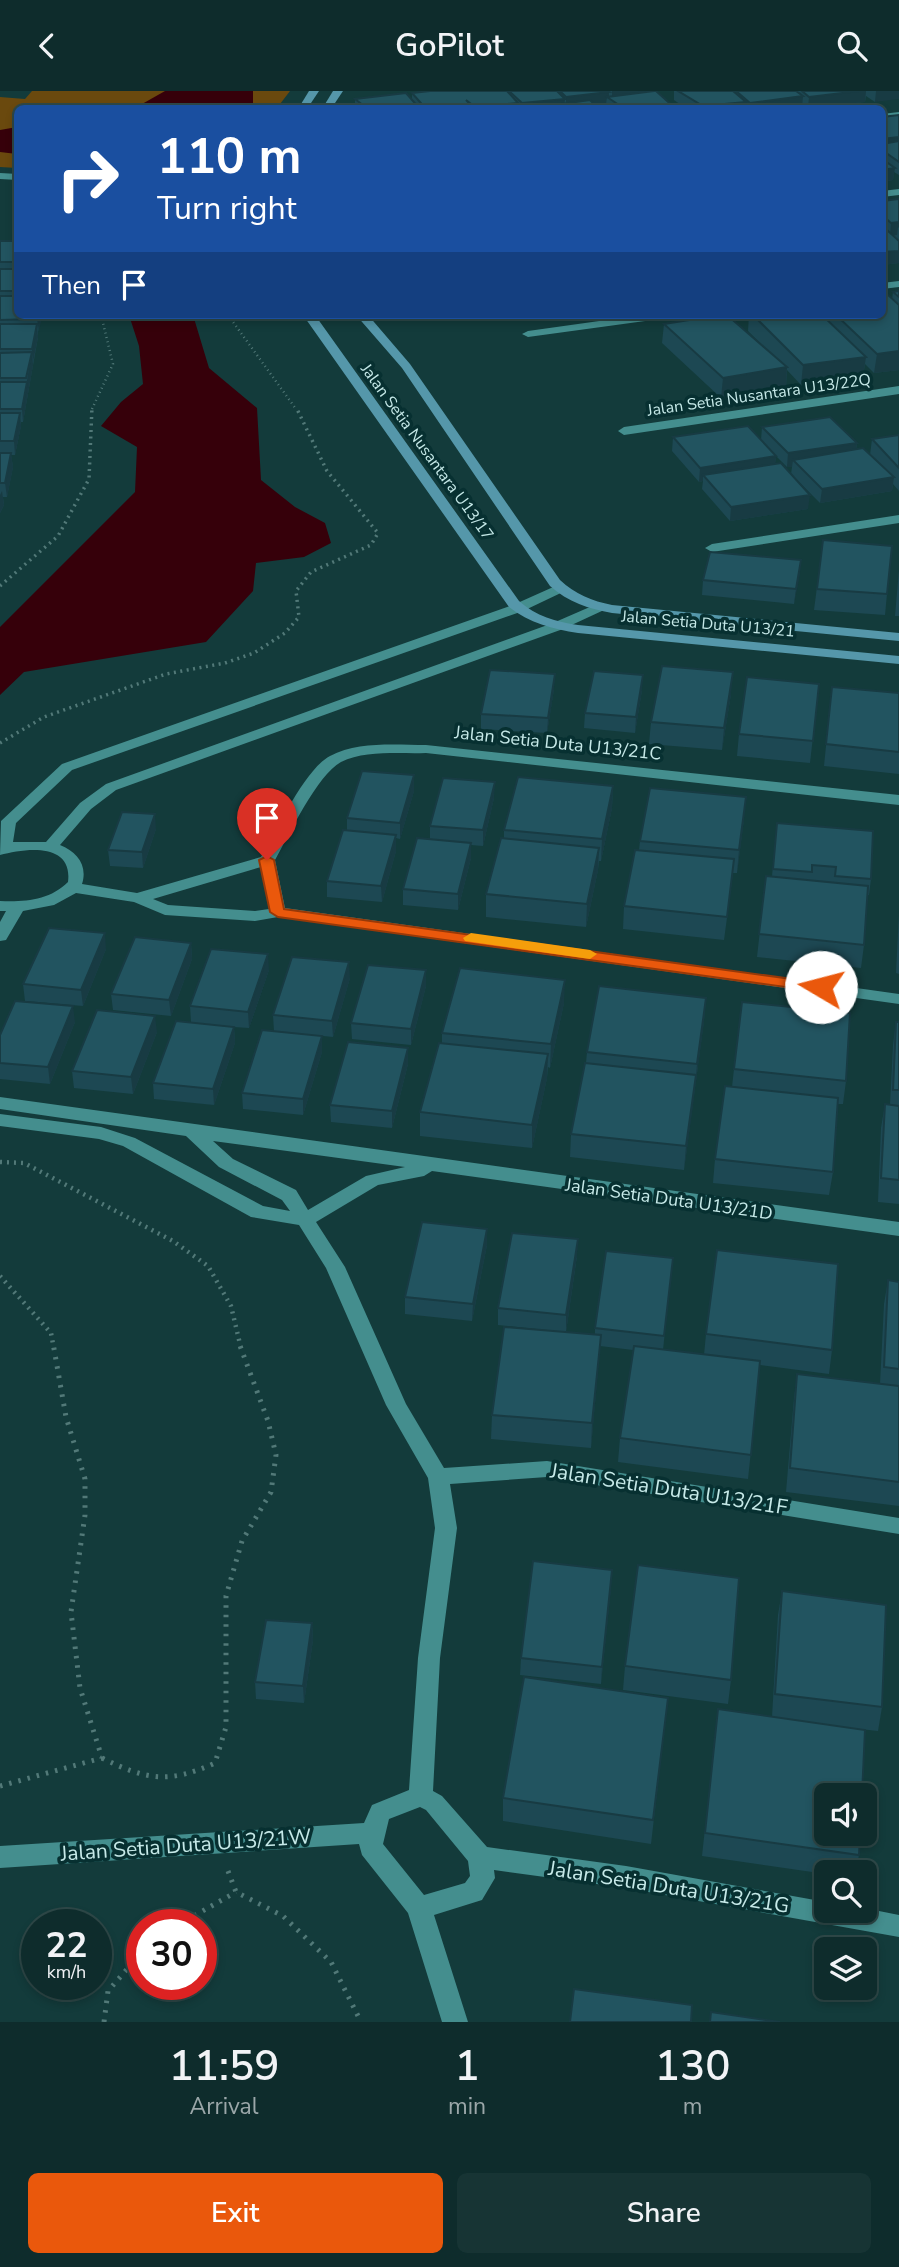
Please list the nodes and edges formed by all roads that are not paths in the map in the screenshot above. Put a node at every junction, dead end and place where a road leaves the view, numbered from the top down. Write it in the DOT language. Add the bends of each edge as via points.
graph roads {
  1 [pos="313,319"];
  2 [pos="365,319"];
  3 [pos="638,319"];
  4 [pos="528,334"];
  5 [pos="899,390"];
  6 [pos="624,431"];
  7 [pos="899,519"];
  8 [pos="712,548"];
  9 [pos="560,588"];
  10 [pos="599,607"];
  11 [pos="518,608"];
  12 [pos="558,626"];
  13 [pos="899,637"];
  14 [pos="899,660"];
  15 [pos="899,800"];
  16 [pos="50,847"];
  17 [pos="3,849"];
  18 [pos="267,860"];
  19 [pos="71,887"];
  20 [pos="138,898"];
  21 [pos="8,907"];
  22 [pos="278,912"];
  23 [pos="0,936"];
  24 [pos="899,999"];
  25 [pos="0,1103"];
  26 [pos="0,1119"];
  27 [pos="191,1132"];
  28 [pos="438,1168"];
  29 [pos="305,1220"];
  30 [pos="899,1230"];
  31 [pos="438,1477"];
  32 [pos="899,1526"];
  33 [pos="421,1796"];
  34 [pos="372,1833"];
  35 [pos="0,1857"];
  36 [pos="480,1857"];
  37 [pos="419,1908"];
  38 [pos="899,1926"];
  39 [pos="455,2022"];
  1 -- 11 [label="main road, Jalan Setia Nusantara U13/17"];
  2 -- 9 [label="main road, Jalan Setia Nusantara U13/17" via="406,366"];
  3 -- 4 [label="street"];
  5 -- 6 [label="street, Jalan Setia Nusantara U13/22Q"];
  7 -- 8 [label="street"];
  9 -- 10 [label="main road, Jalan Setia Duta U13/21"];
  9 -- 11 [label="street"];
  10 -- 12 [label="street"];
  10 -- 13 [label="main road, Jalan Setia Duta U13/21"];
  11 -- 12 [label="main road, Jalan Setia Duta U13/21"];
  11 -- 17 [label="street" via="67,767 9,821"];
  12 -- 14 [label="main road, Jalan Setia Duta U13/21"];
  12 -- 16 [label="street" via="111,787"];
  15 -- 18 [label="street, Jalan Setia Duta U13/21C" via="426,749 372,750 337,758 320,770"];
  16 -- 17 [label="street"];
  16 -- 19 [label="street" via="72,859 77,868"];
  18 -- 20 [label="street"];
  18 -- 22 [label="street"];
  19 -- 20 [label="street"];
  19 -- 21 [label="street" via="48,902"];
  20 -- 22 [label="street" via="165,910 204,915"];
  21 -- 23 [label="street"];
  22 -- 24 [label="street"];
  25 -- 27 [label="street, Jalan Setia Duta U13/21D"];
  26 -- 29 [label="street" via="101,1133 129,1142 258,1212"];
  27 -- 28 [label="street, Jalan Setia Duta U13/21D"];
  27 -- 29 [label="street" via="226,1163 289,1195"];
  28 -- 29 [label="street" via="373,1180"];
  28 -- 30 [label="street, Jalan Setia Duta U13/21D"];
  29 -- 31 [label="street" via="335,1267 396,1405"];
  31 -- 32 [label="street, Jalan Setia Duta U13/21F" via="547,1469"];
  31 -- 33 [label="street" via="446,1528 429,1658"];
  33 -- 34 [label="street" via="380,1812"];
  33 -- 36 [label="street" via="434,1803"];
  34 -- 35 [label="street, Jalan Setia Duta U13/21W"];
  34 -- 37 [label="street" via="371,1847"];
  36 -- 37 [label="street" via="483,1878 473,1892"];
  36 -- 38 [label="street, Jalan Setia Duta U13/21G" via="626,1877"];
  37 -- 39 [label="street"];
}
